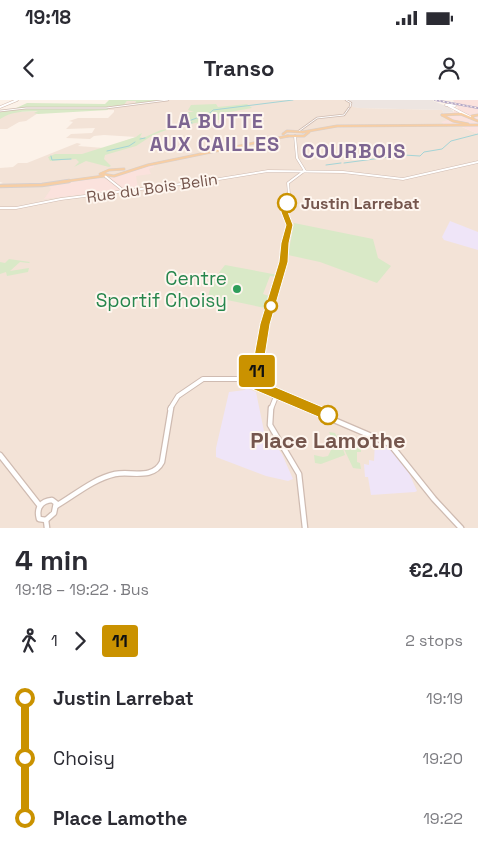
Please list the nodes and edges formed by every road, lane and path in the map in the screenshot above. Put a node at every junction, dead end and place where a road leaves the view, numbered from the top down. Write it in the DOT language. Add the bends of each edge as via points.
graph roads {
  1 [pos="17,100"];
  2 [pos="168,100"];
  3 [pos="346,100"];
  4 [pos="451,105"];
  5 [pos="0,107"];
  6 [pos="0,111"];
  7 [pos="460,112"];
  8 [pos="452,113"];
  9 [pos="478,115"];
  10 [pos="471,117"];
  11 [pos="451,120"];
  12 [pos="478,121"];
  13 [pos="464,125"];
  14 [pos="455,126"];
  15 [pos="478,126"];
  16 [pos="325,127"];
  17 [pos="318,130"];
  18 [pos="299,131"];
  19 [pos="303,132"];
  20 [pos="310,132"];
  21 [pos="283,134"];
  22 [pos="306,134"];
  23 [pos="288,136"];
  24 [pos="295,136"];
  25 [pos="271,139"];
  26 [pos="258,141"];
  27 [pos="160,162"];
  28 [pos="478,162"];
  29 [pos="119,171"];
  30 [pos="301,172"];
  31 [pos="104,175"];
  32 [pos="114,176"];
  33 [pos="111,180"];
  34 [pos="0,186"];
  35 [pos="124,191"];
  36 [pos="0,208"];
  37 [pos="254,384"];
  38 [pos="278,394"];
  39 [pos="0,455"];
  40 [pos="40,506"];
  41 [pos="56,506"];
  42 [pos="46,520"];
  43 [pos="47,528"];
  44 [pos="305,528"];
  45 [pos="461,528"];
  1 -- 5 [label="main road"];
  2 -- 6 [label="street" via="135,106"];
  3 -- 18 [label="street" via="351,104 345,114 317,118"];
  4 -- 7 [label="main road"];
  4 -- 8 [label="main road" via="459,113"];
  7 -- 9 [label="main road"];
  7 -- 10 [label="main road"];
  8 -- 10 [label="main road"];
  8 -- 11 [label="main road" via="442,115"];
  9 -- 10 [label="main road"];
  10 -- 12 [label="main road"];
  11 -- 13 [label="main road"];
  13 -- 14 [label="main road"];
  13 -- 15 [label="main road"];
  14 -- 15 [label="main road"];
  14 -- 16 [label="main road"];
  16 -- 19 [label="main road"];
  16 -- 20 [label="main road"];
  17 -- 20 [label="main road"];
  18 -- 19 [label="main road"];
  18 -- 21 [label="main road"];
  19 -- 22 [label="main road"];
  20 -- 22 [label="main road"];
  21 -- 23 [label="main road"];
  21 -- 26 [label="main road"];
  22 -- 24 [label="main road"];
  23 -- 24 [label="main road"];
  23 -- 25 [label="main road"];
  24 -- 30 [label="street"];
  25 -- 26 [label="main road"];
  25 -- 27 [label="main road"];
  26 -- 27 [label="main road"];
  27 -- 29 [label="main road"];
  28 -- 30 [label="street, Rue du Bois Belin" via="404,179 350,172"];
  29 -- 31 [label="main road" via="109,170"];
  29 -- 32 [label="main road"];
  30 -- 35 [label="street, Rue du Bois Belin" via="262,172"];
  30 -- 37 [label="street" via="288,184 285,212 289,225 281,275 265,324"];
  31 -- 32 [label="main road"];
  31 -- 33 [label="street"];
  31 -- 34 [label="main road" via="36,186"];
  32 -- 33 [label="street"];
  33 -- 35 [label="street"];
  35 -- 36 [label="street, Rue du Bois Belin"];
  37 -- 38 [label="street"];
  37 -- 41 [label="street" via="241,379 209,378 199,381 173,402 158,470 109,476"];
  38 -- 44 [label="street" via="268,416 272,429 300,474"];
  38 -- 45 [label="street" via="390,444"];
  39 -- 40 [label="street"];
  40 -- 41 [label="street" via="49,500"];
  40 -- 42 [label="street" via="38,517"];
  41 -- 42 [label="street" via="52,516"];
  42 -- 43 [label="street"];
}
